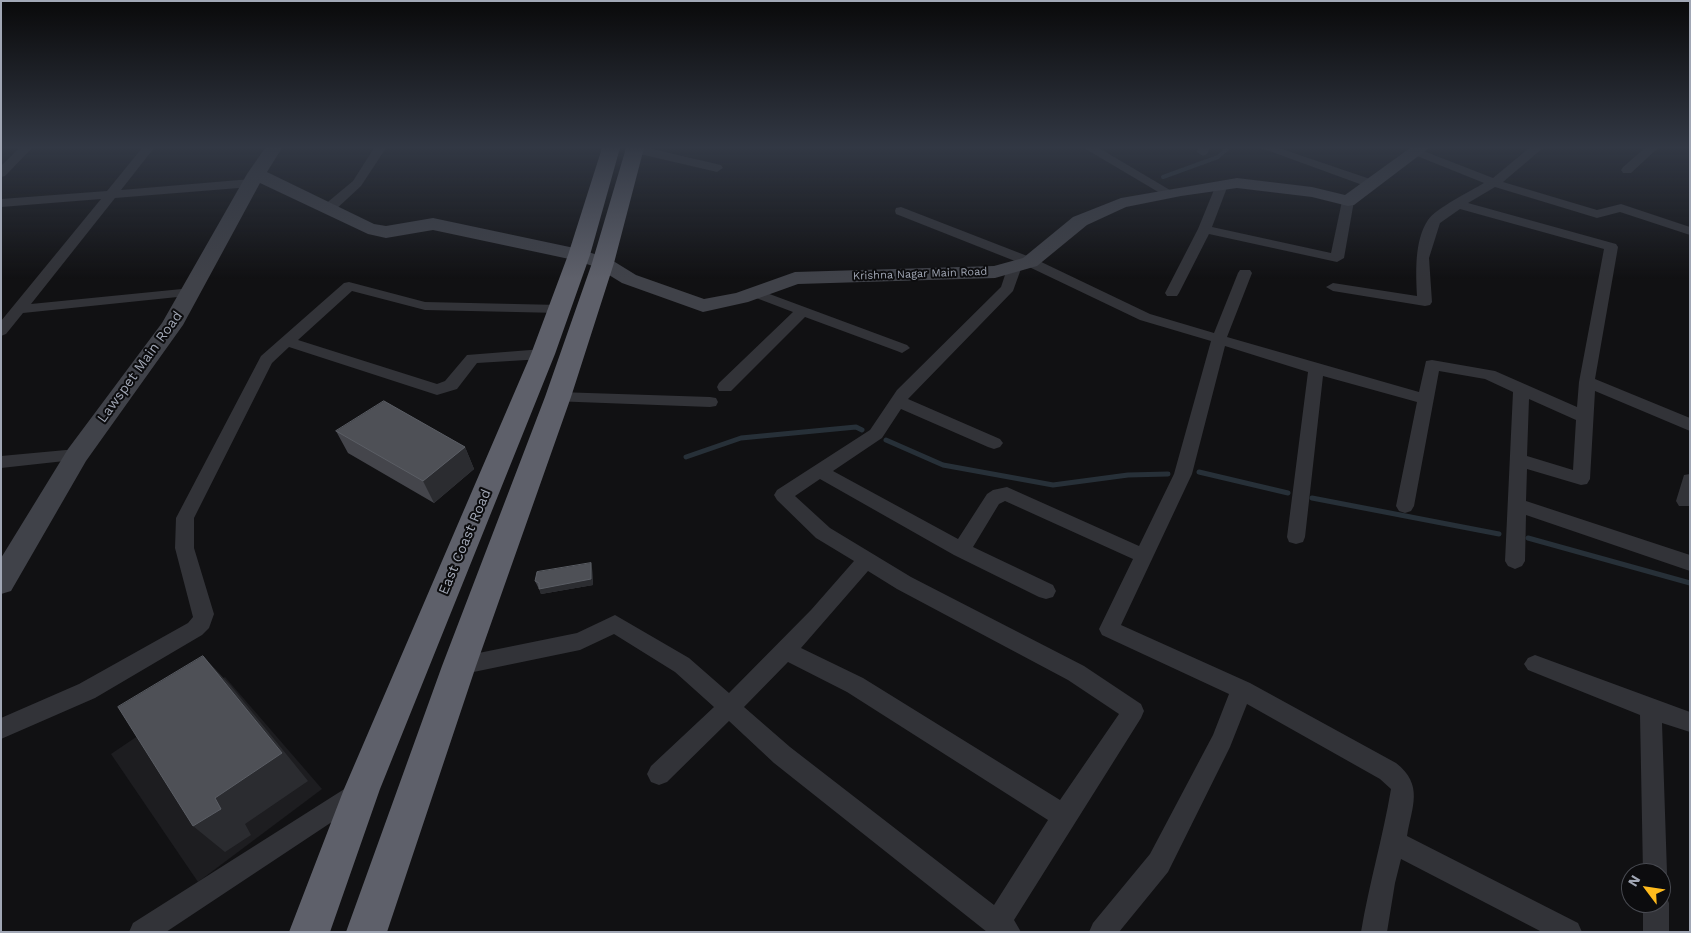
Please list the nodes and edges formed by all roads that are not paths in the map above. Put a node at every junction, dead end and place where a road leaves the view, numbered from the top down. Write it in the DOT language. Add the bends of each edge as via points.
graph roads {
  1 [pos="113,192"];
  2 [pos="141,192"];
  3 [pos="247,192"];
  4 [pos="285,192"];
  5 [pos="347,192"];
  6 [pos="612,192"];
  7 [pos="1166,192"];
  8 [pos="1179,192"];
  9 [pos="1219,192"];
  10 [pos="1308,192"];
  11 [pos="1361,192"];
  12 [pos="1479,192"];
  13 [pos="1522,192"];
  14 [pos="1169,193"];
  15 [pos="110,195"];
  16 [pos="1348,201"];
  17 [pos="1,204"];
  18 [pos="1457,204"];
  19 [pos="328,209"];
  20 [pos="901,211"];
  21 [pos="1205,229"];
  22 [pos="1690,231"];
  23 [pos="591,259"];
  24 [pos="1023,264"];
  25 [pos="1245,274"];
  26 [pos="1333,287"];
  27 [pos="192,292"];
  28 [pos="756,292"];
  29 [pos="1172,293"];
  30 [pos="20,309"];
  31 [pos="560,309"];
  32 [pos="803,310"];
  33 [pos="1,331"];
  34 [pos="1219,339"];
  35 [pos="286,341"];
  36 [pos="902,348"];
  37 [pos="543,354"];
  38 [pos="1316,369"];
  39 [pos="1587,382"];
  40 [pos="725,387"];
  41 [pos="1521,388"];
  42 [pos="558,397"];
  43 [pos="1426,400"];
  44 [pos="898,401"];
  45 [pos="710,402"];
  46 [pos="1585,418"];
  47 [pos="1690,425"];
  48 [pos="994,443"];
  49 [pos="77,455"];
  50 [pos="1519,460"];
  51 [pos="1,462"];
  52 [pos="819,472"];
  53 [pos="1690,480"];
  54 [pos="1685,501"];
  55 [pos="1517,505"];
  56 [pos="1405,506"];
  57 [pos="1296,537"];
  58 [pos="961,550"];
  59 [pos="1144,556"];
  60 [pos="866,560"];
  61 [pos="1515,561"];
  62 [pos="1690,563"];
  63 [pos="1,583"];
  64 [pos="1046,591"];
  65 [pos="784,650"];
  66 [pos="1535,664"];
  67 [pos="459,666"];
  68 [pos="1242,690"];
  69 [pos="729,707"];
  70 [pos="1651,709"];
  71 [pos="1690,722"];
  72 [pos="1,729"];
  73 [pos="659,774"];
  74 [pos="362,789"];
  75 [pos="1064,816"];
  76 [pos="1394,842"];
  77 [pos="1655,863"];
  78 [pos="1656,913"];
  79 [pos="1002,928"];
  80 [pos="142,932"];
  81 [pos="309,932"];
  82 [pos="366,932"];
  83 [pos="1102,932"];
  84 [pos="1374,932"];
  85 [pos="1569,932"];
  86 [pos="1656,932"];
  1 -- 15 [label="street"];
  2 -- 15 [label="street"];
  3 -- 27 [label="street, Lawspet Main Road"];
  4 -- 19 [label="street"];
  5 -- 19 [label="street"];
  6 -- 23 [label="highway, East Coast Road"];
  7 -- 14 [label="street"];
  8 -- 14 [label="street, Krishna Nagar Main Road"];
  9 -- 21 [label="street"];
  10 -- 16 [label="street, Krishna Nagar Main Road"];
  11 -- 16 [label="street"];
  12 -- 18 [label="street"];
  13 -- 22 [label="street" via="1597,214 1621,208"];
  14 -- 24 [label="street, Krishna Nagar Main Road" via="1121,203 1080,221 1041,255"];
  15 -- 17 [label="street"];
  15 -- 30 [label="street"];
  16 -- 21 [label="street" via="1337,258"];
  18 -- 26 [label="street" via="1434,221 1422,258 1425,302"];
  18 -- 39 [label="street" via="1611,247"];
  19 -- 23 [label="street" via="368,228 386,232 433,224"];
  20 -- 24 [label="street"];
  21 -- 29 [label="street"];
  23 -- 28 [label="street, Krishna Nagar Main Road" via="628,279 703,306"];
  23 -- 31 [label="highway, East Coast Road"];
  23 -- 42 [label="highway, East Coast Road"];
  24 -- 28 [label="street, Krishna Nagar Main Road" via="995,272 796,278"];
  24 -- 34 [label="street" via="1145,317"];
  24 -- 44 [label="street" via="1008,288"];
  25 -- 34 [label="street"];
  27 -- 30 [label="street"];
  27 -- 49 [label="street, Lawspet Main Road" via="172,325"];
  28 -- 32 [label="street"];
  30 -- 33 [label="street"];
  31 -- 35 [label="street" via="425,306 348,286"];
  31 -- 37 [label="highway, East Coast Road"];
  32 -- 36 [label="street"];
  32 -- 40 [label="street"];
  34 -- 38 [label="street"];
  34 -- 59 [label="street" via="1183,474"];
  35 -- 37 [label="street" via="437,390 451,386 472,358"];
  35 -- 72 [label="street" via="266,360 184,518 183,543 198,601 205,613 203,620 195,629 117,676"];
  37 -- 74 [label="highway, East Coast Road"];
  38 -- 43 [label="street"];
  38 -- 57 [label="street"];
  39 -- 46 [label="street"];
  39 -- 47 [label="street"];
  41 -- 43 [label="street" via="1488,375 1432,365"];
  41 -- 46 [label="street"];
  41 -- 50 [label="street"];
  42 -- 45 [label="street"];
  42 -- 67 [label="highway, East Coast Road"];
  43 -- 56 [label="street"];
  44 -- 48 [label="street"];
  44 -- 52 [label="street" via="876,434"];
  46 -- 50 [label="street" via="1581,479"];
  49 -- 51 [label="street"];
  49 -- 63 [label="street, Lawspet Main Road"];
  50 -- 55 [label="street"];
  52 -- 58 [label="street"];
  52 -- 60 [label="street" via="783,496 823,533"];
  53 -- 54 [label="street"];
  55 -- 61 [label="street"];
  55 -- 62 [label="street"];
  58 -- 59 [label="street" via="993,499 1007,494"];
  58 -- 64 [label="street"];
  59 -- 68 [label="street" via="1108,629"];
  60 -- 65 [label="street" via="837,596"];
  60 -- 75 [label="street" via="1076,673 1134,711"];
  65 -- 69 [label="street"];
  65 -- 75 [label="street" via="855,685"];
  66 -- 70 [label="street"];
  67 -- 69 [label="street" via="580,641 615,624 682,665"];
  67 -- 82 [label="highway, East Coast Road"];
  68 -- 76 [label="street" via="1388,770 1398,779 1403,788"];
  68 -- 83 [label="street" via="1222,740 1159,863"];
  69 -- 73 [label="street"];
  69 -- 79 [label="street" via="782,755"];
  70 -- 71 [label="street"];
  70 -- 77 [label="street"];
  74 -- 80 [label="street"];
  74 -- 81 [label="highway, East Coast Road"];
  75 -- 79 [label="street"];
  76 -- 84 [label="street" via="1382,883"];
  76 -- 85 [label="street"];
  78 -- 86 [label="street"];
}
